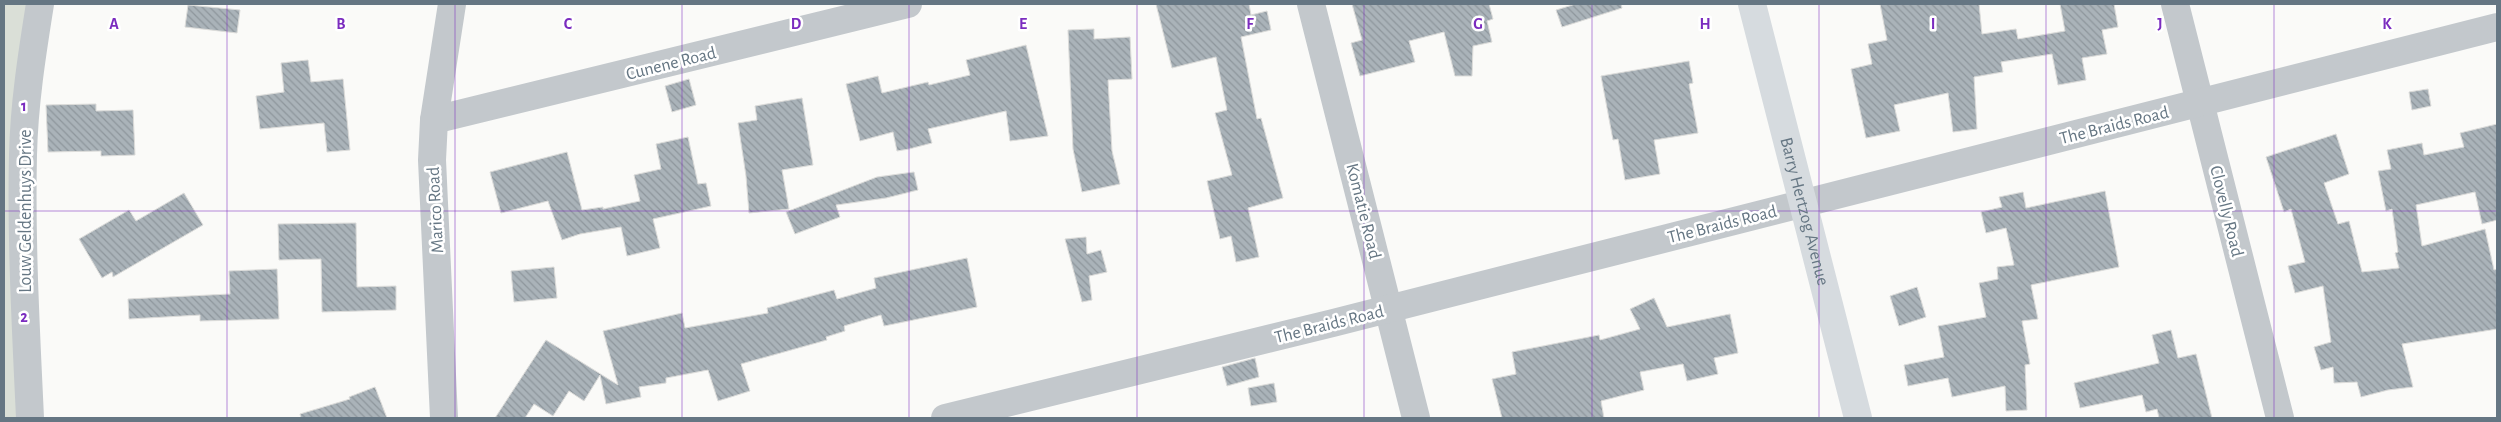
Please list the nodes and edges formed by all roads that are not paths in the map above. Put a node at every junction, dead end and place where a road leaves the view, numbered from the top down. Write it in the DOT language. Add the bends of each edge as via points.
graph roads {
  1 [pos="40,4"];
  2 [pos="452,4"];
  3 [pos="908,4"];
  4 [pos="1311,4"];
  5 [pos="1752,4"];
  6 [pos="2175,4"];
  7 [pos="2497,27"];
  8 [pos="2200,104"];
  9 [pos="434,120"];
  10 [pos="1802,204"];
  11 [pos="1389,309"];
  12 [pos="30,418"];
  13 [pos="444,418"];
  14 [pos="945,418"];
  15 [pos="1416,418"];
  16 [pos="1858,418"];
  17 [pos="2280,418"];
  1 -- 12 [label="street, Louw Geldenhuys Drive" via="23,154 23,285"];
  2 -- 9 [label="street, Marico Road"];
  3 -- 9 [label="street, Cunene Road"];
  4 -- 11 [label="street, Komatie Road"];
  5 -- 10 [label="main road, Barry Hertzog Avenue"];
  6 -- 8 [label="street, Clovelly Road"];
  7 -- 8 [label="street, The Braids Road"];
  8 -- 10 [label="street, The Braids Road"];
  8 -- 17 [label="street, Clovelly Road"];
  9 -- 13 [label="street, Marico Road" via="432,160"];
  10 -- 11 [label="street, The Braids Road"];
  10 -- 16 [label="main road, Barry Hertzog Avenue"];
  11 -- 14 [label="street, The Braids Road"];
  11 -- 15 [label="street, Komatie Road"];
}
